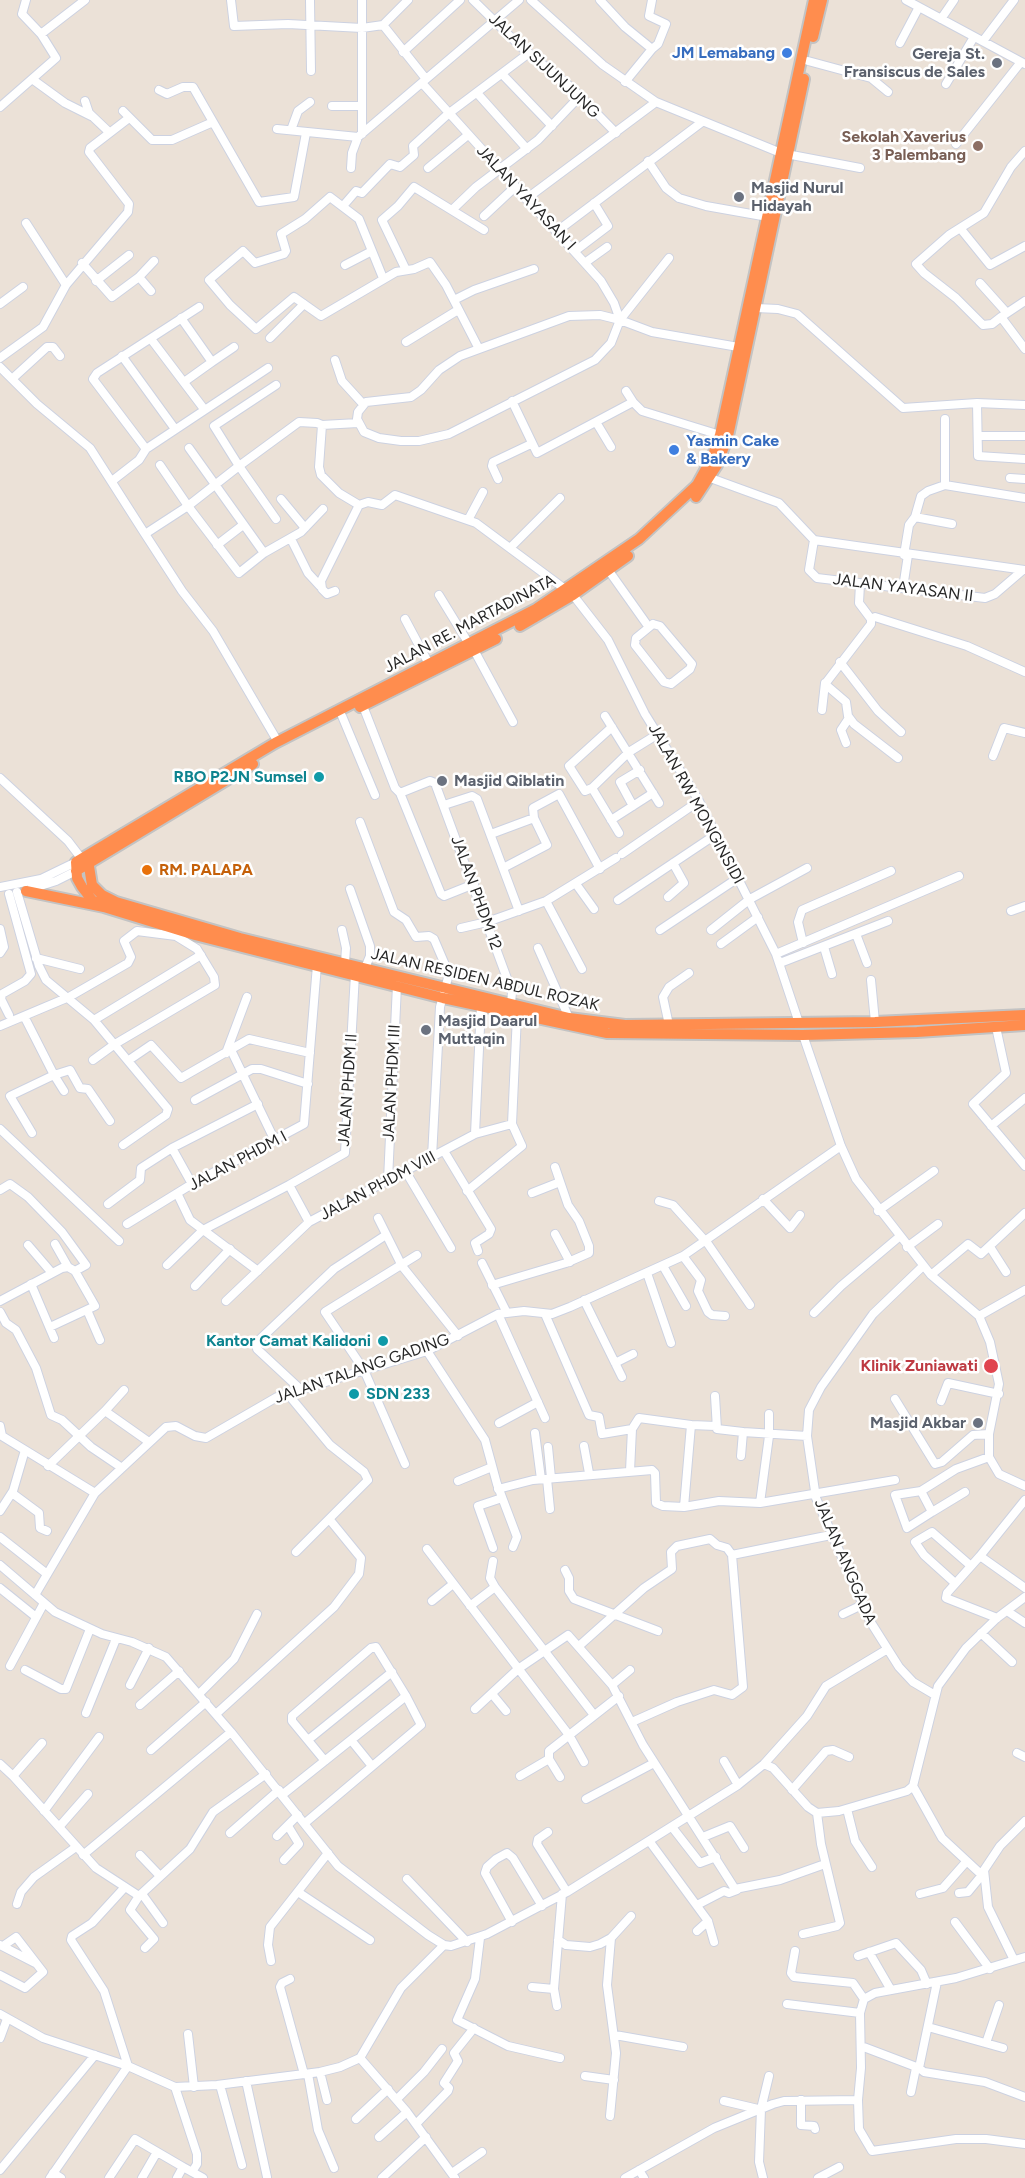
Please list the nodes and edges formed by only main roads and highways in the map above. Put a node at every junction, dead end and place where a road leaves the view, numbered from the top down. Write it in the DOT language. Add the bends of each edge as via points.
graph roads {
  1 [pos="814,0"];
  2 [pos="822,0"];
  3 [pos="785,154"];
  4 [pos="744,348"];
  5 [pos="707,477"];
  6 [pos="623,555"];
  7 [pos="569,593"];
  8 [pos="472,647"];
  9 [pos="318,725"];
  10 [pos="207,786"];
  11 [pos="82,862"];
  12 [pos="13,893"];
  13 [pos="104,907"];
  14 [pos="445,993"];
  15 [pos="1025,1015"];
  16 [pos="1025,1025"];
  1 -- 3 [label="highway"];
  2 -- 3 [label="highway"];
  3 -- 4 [label="highway" via="768,217"];
  3 -- 4 [label="highway" via="756,308"];
  4 -- 5 [label="highway"];
  4 -- 5 [label="highway" via="728,436"];
  5 -- 6 [label="highway" via="687,506"];
  6 -- 7 [label="highway, JALAN RE. MARTADINATA"];
  6 -- 7 [label="highway" via="609,571"];
  7 -- 8 [label="highway"];
  8 -- 9 [label="highway" via="363,706"];
  8 -- 9 [label="highway, JALAN RE. MARTADINATA" via="429,664"];
  9 -- 10 [label="highway"];
  9 -- 10 [label="highway, JALAN RE. MARTADINATA" via="278,742"];
  10 -- 11 [label="highway, JALAN RE. MARTADINATA"];
  11 -- 13 [label="highway" via="82,887"];
  11 -- 14 [label="highway, JALAN RESIDEN ABDUL ROZAK" via="92,885 116,902"];
  12 -- 13 [label="highway, JALAN RESIDEN ABDUL ROZAK"];
  13 -- 14 [label="highway, JALAN RESIDEN ABDUL ROZAK" via="186,937 237,944 397,985"];
  14 -- 15 [label="highway, JALAN RESIDEN ABDUL ROZAK" via="625,1025 875,1022"];
  14 -- 16 [label="highway, JALAN RESIDEN ABDUL ROZAK" via="517,1015 607,1033 803,1035"];
}
